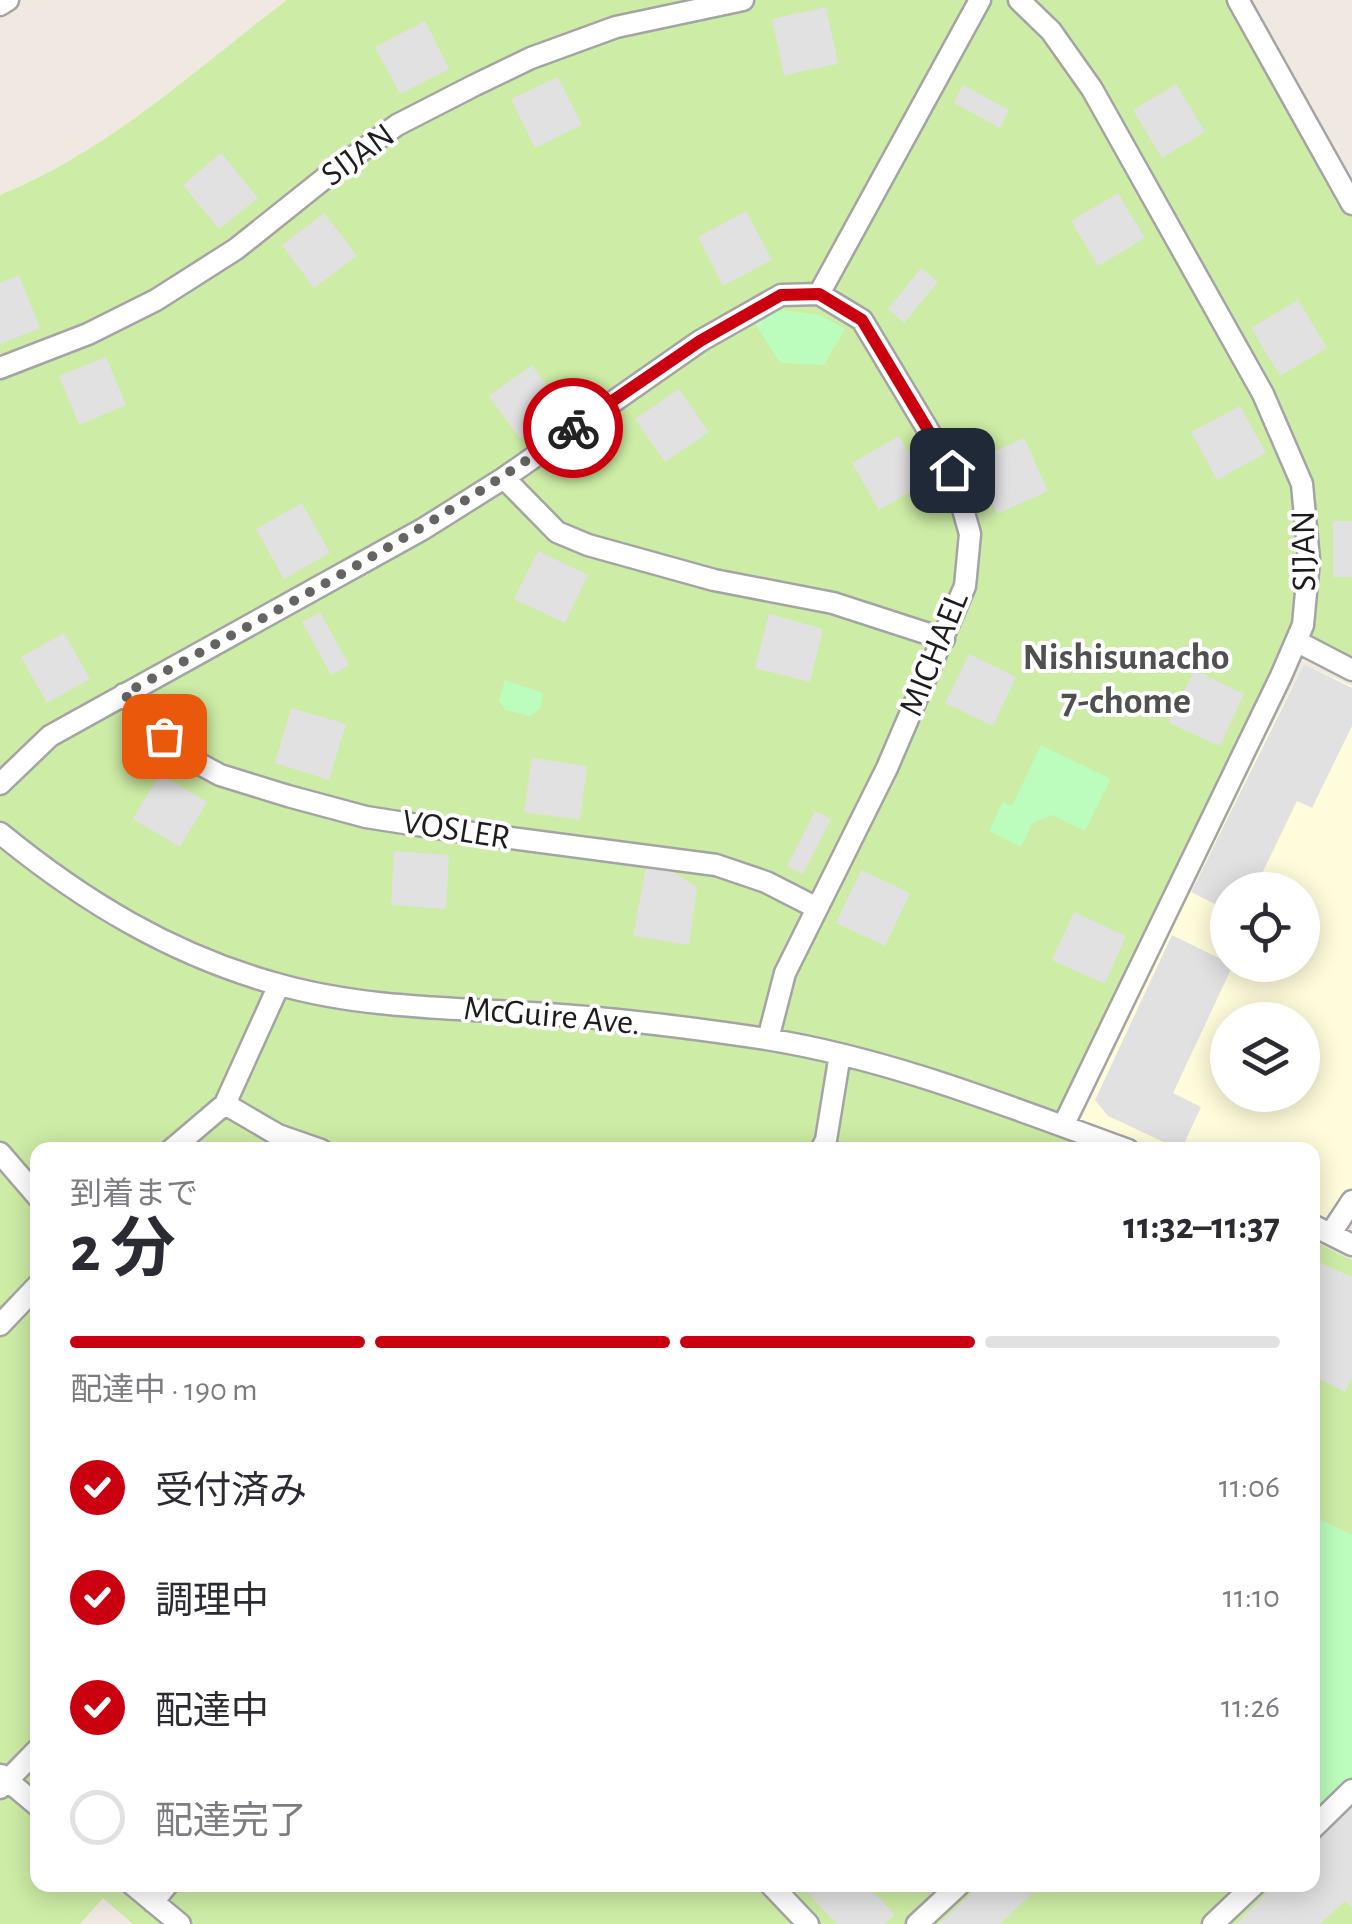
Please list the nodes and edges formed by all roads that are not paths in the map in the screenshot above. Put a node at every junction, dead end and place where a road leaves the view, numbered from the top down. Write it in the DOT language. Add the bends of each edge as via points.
graph roads {
  1 [pos="8,0"];
  2 [pos="743,0"];
  3 [pos="980,0"];
  4 [pos="1019,0"];
  5 [pos="1238,0"];
  6 [pos="0,5"];
  7 [pos="1352,204"];
  8 [pos="819,294"];
  9 [pos="0,368"];
  10 [pos="504,478"];
  11 [pos="944,639"];
  12 [pos="1296,641"];
  13 [pos="1352,670"];
  14 [pos="124,694"];
  15 [pos="0,784"];
  16 [pos="0,833"];
  17 [pos="815,907"];
  18 [pos="279,985"];
  19 [pos="768,1039"];
  20 [pos="840,1054"];
  21 [pos="225,1104"];
  22 [pos="1063,1126"];
  23 [pos="181,1142"];
  24 [pos="300,1142"];
  25 [pos="825,1142"];
  26 [pos="1106,1142"];
  27 [pos="0,1153"];
  28 [pos="30,1189"];
  29 [pos="1352,1201"];
  30 [pos="1322,1229"];
  31 [pos="1352,1245"];
  32 [pos="30,1293"];
  33 [pos="0,1325"];
  34 [pos="30,1756"];
  35 [pos="3,1781"];
  36 [pos="1352,1790"];
  37 [pos="30,1800"];
  38 [pos="1320,1821"];
  39 [pos="141,1892"];
  40 [pos="161,1892"];
  41 [pos="778,1892"];
  42 [pos="951,1892"];
  43 [pos="1247,1892"];
  44 [pos="153,1902"];
  45 [pos="180,1924"];
  46 [pos="808,1924"];
  47 [pos="917,1924"];
  48 [pos="1213,1924"];
  1 -- 6 [label="street"];
  2 -- 9 [label="street, SIJAN" via="616,27 475,85 398,125 236,249 156,300"];
  3 -- 8 [label="street"];
  4 -- 12 [label="street, SIJAN" via="1051,31 1092,90 1281,435 1302,484 1310,560"];
  5 -- 7 [label="street"];
  8 -- 10 [label="street" via="781,295 700,341"];
  8 -- 11 [label="street, MICHAEL" via="862,320 952,470 970,534 965,586"];
  10 -- 11 [label="street" via="557,532 588,546 832,602"];
  10 -- 14 [label="street"];
  11 -- 17 [label="street, MICHAEL"];
  12 -- 13 [label="street"];
  12 -- 22 [label="street, SIJAN"];
  14 -- 15 [label="street" via="50,736"];
  14 -- 17 [label="street, VOSLER" via="185,756 288,796 366,817 716,865"];
  16 -- 18 [label="street, McGuire Ave." via="71,888 157,940"];
  17 -- 19 [label="street, MICHAEL" via="785,973"];
  18 -- 19 [label="street, McGuire Ave." via="366,1002 591,1017"];
  18 -- 21 [label="street"];
  19 -- 20 [label="street, McGuire Ave."];
  20 -- 22 [label="street, McGuire Ave."];
  20 -- 25 [label="street"];
  21 -- 23 [label="street"];
  21 -- 24 [label="street"];
  22 -- 26 [label="street, McGuire Ave."];
  27 -- 28 [label="street"];
  29 -- 30 [label="street"];
  30 -- 31 [label="street"];
  32 -- 33 [label="street"];
  34 -- 35 [label="street"];
  35 -- 37 [label="street"];
  36 -- 38 [label="street"];
  39 -- 44 [label="street"];
  40 -- 44 [label="street"];
  41 -- 46 [label="street"];
  42 -- 47 [label="street"];
  43 -- 48 [label="street"];
  44 -- 45 [label="street"];
}
